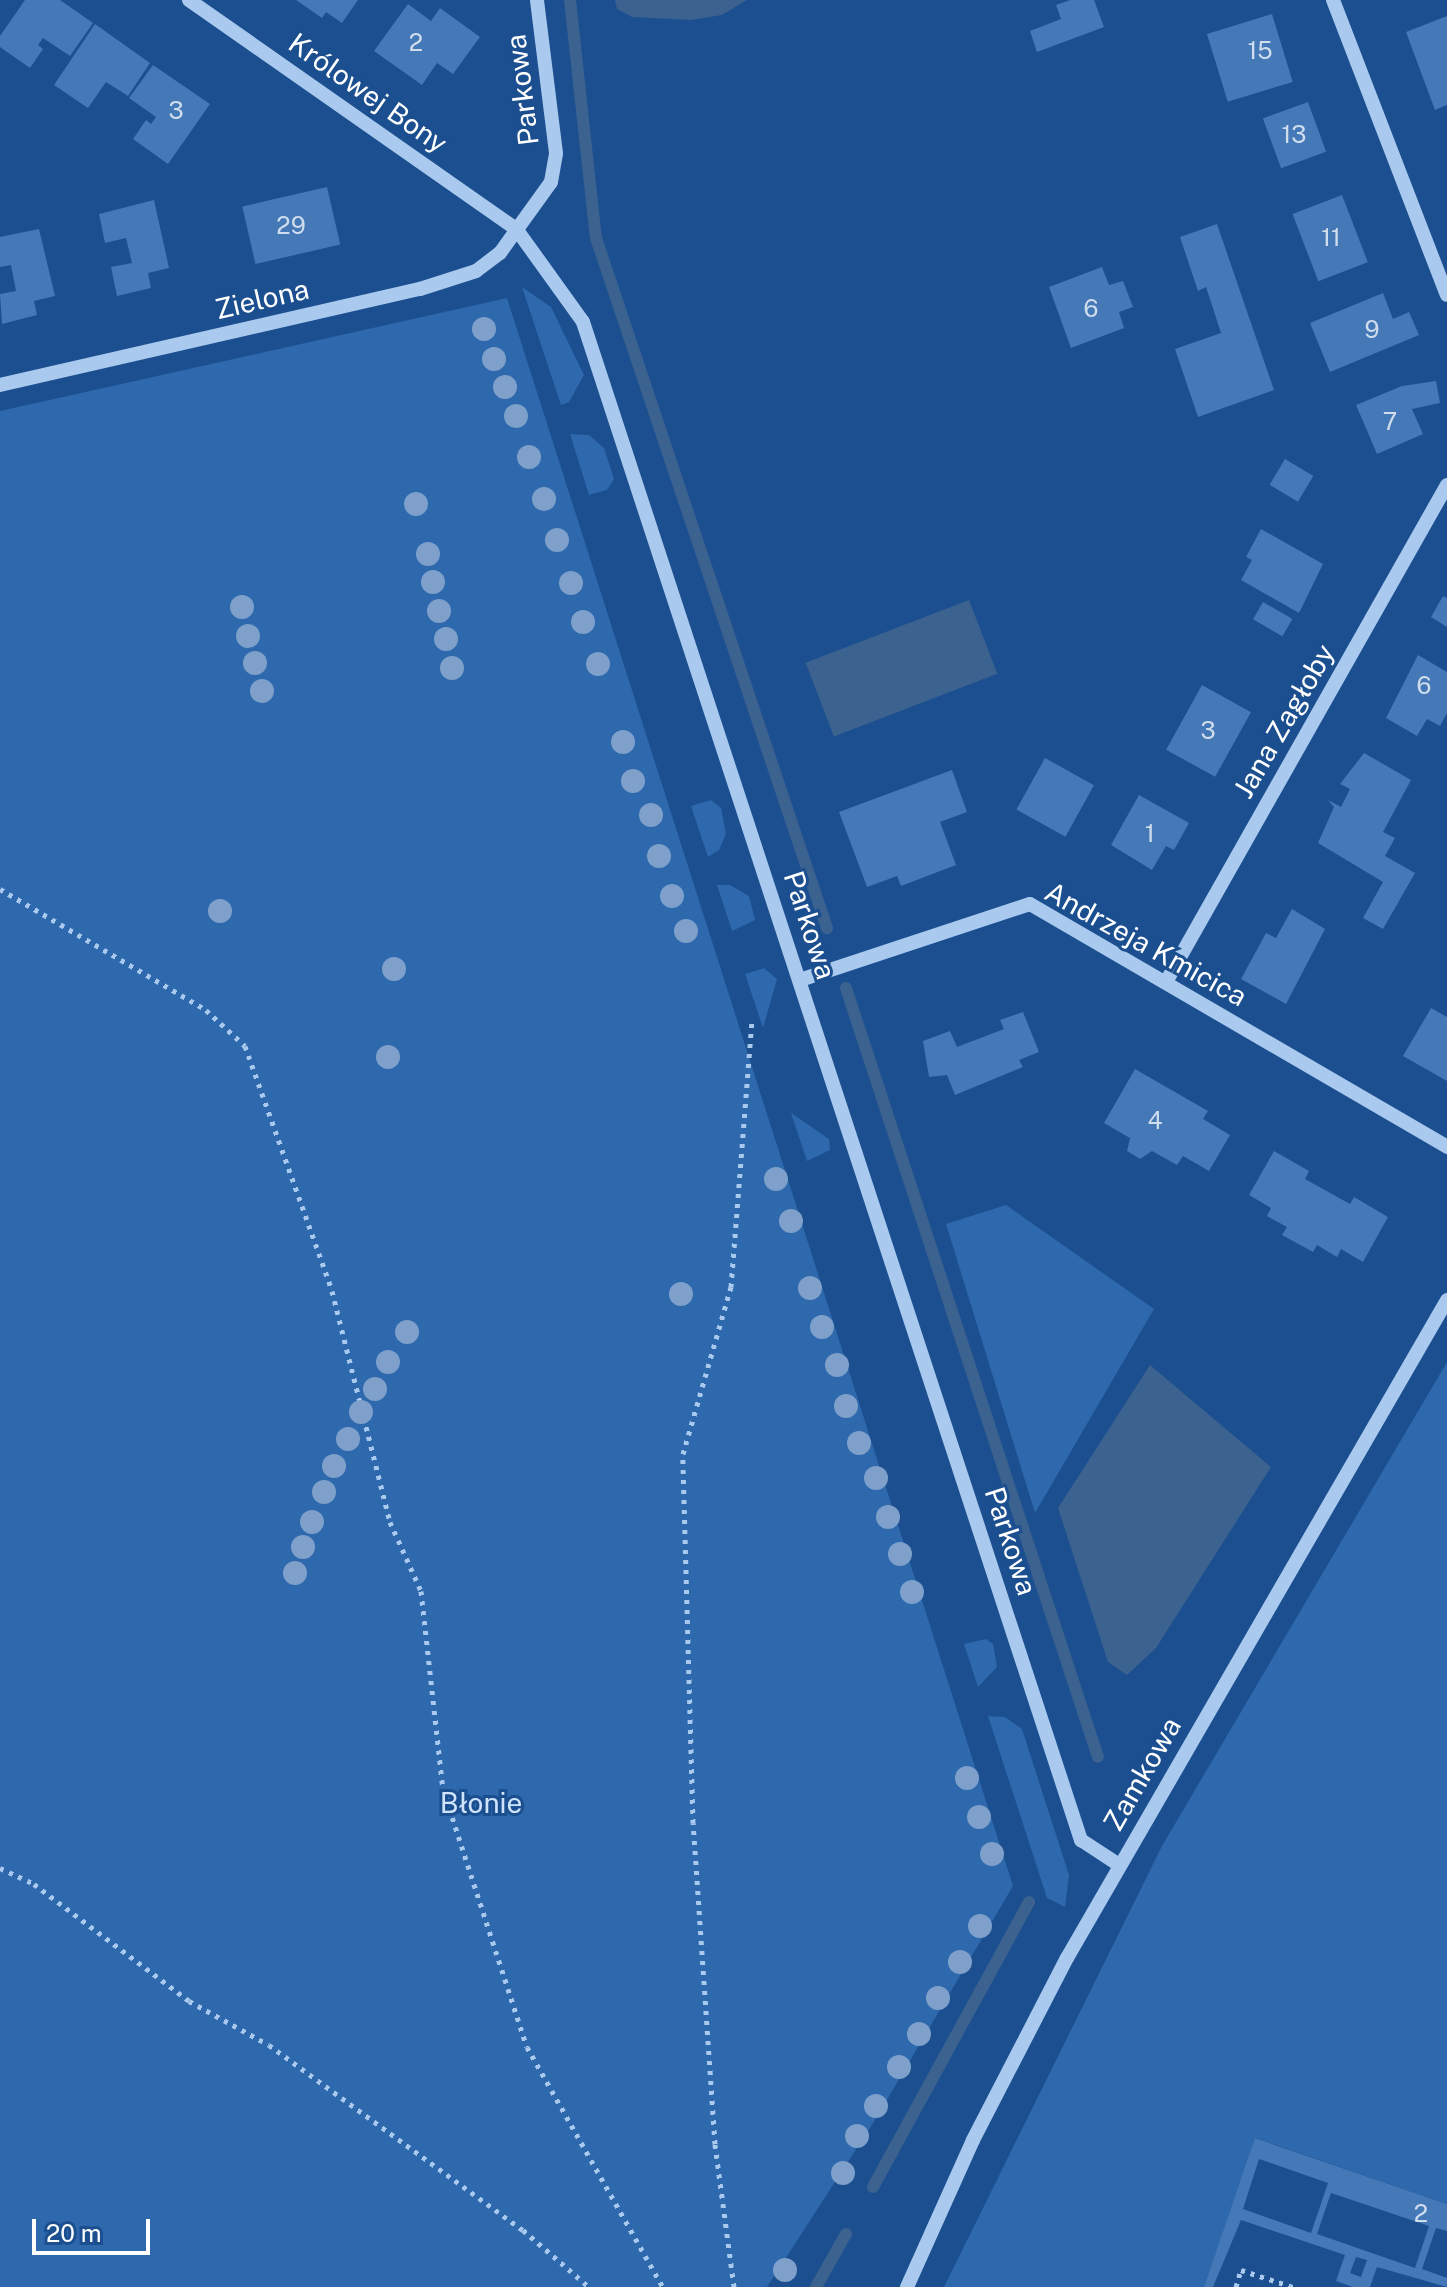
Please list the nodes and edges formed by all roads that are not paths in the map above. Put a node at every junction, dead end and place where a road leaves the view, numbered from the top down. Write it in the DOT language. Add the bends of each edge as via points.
graph roads {
  1 [pos="189,0"];
  2 [pos="537,0"];
  3 [pos="1333,0"];
  4 [pos="517,230"];
  5 [pos="1447,295"];
  6 [pos="0,385"];
  7 [pos="1447,485"];
  8 [pos="800,980"];
  9 [pos="1166,982"];
  10 [pos="1447,1147"];
  11 [pos="1447,1300"];
  12 [pos="1119,1865"];
  13 [pos="907,2287"];
  1 -- 4 [label="street, Królowej Bony"];
  2 -- 4 [label="street, Parkowa" via="556,153 551,182"];
  3 -- 5 [label="street"];
  4 -- 6 [label="street, Zielona" via="500,253 476,271 420,289"];
  4 -- 8 [label="street, Parkowa" via="583,322"];
  7 -- 9 [label="street, Jana Zagłoby"];
  8 -- 9 [label="street, Andrzeja Kmicica" via="1030,904"];
  8 -- 12 [label="street, Parkowa" via="1081,1840"];
  9 -- 10 [label="street, Andrzeja Kmicica"];
  11 -- 12 [label="street, Zamkowa"];
  12 -- 13 [label="street, Zamkowa" via="973,2140"];
}
